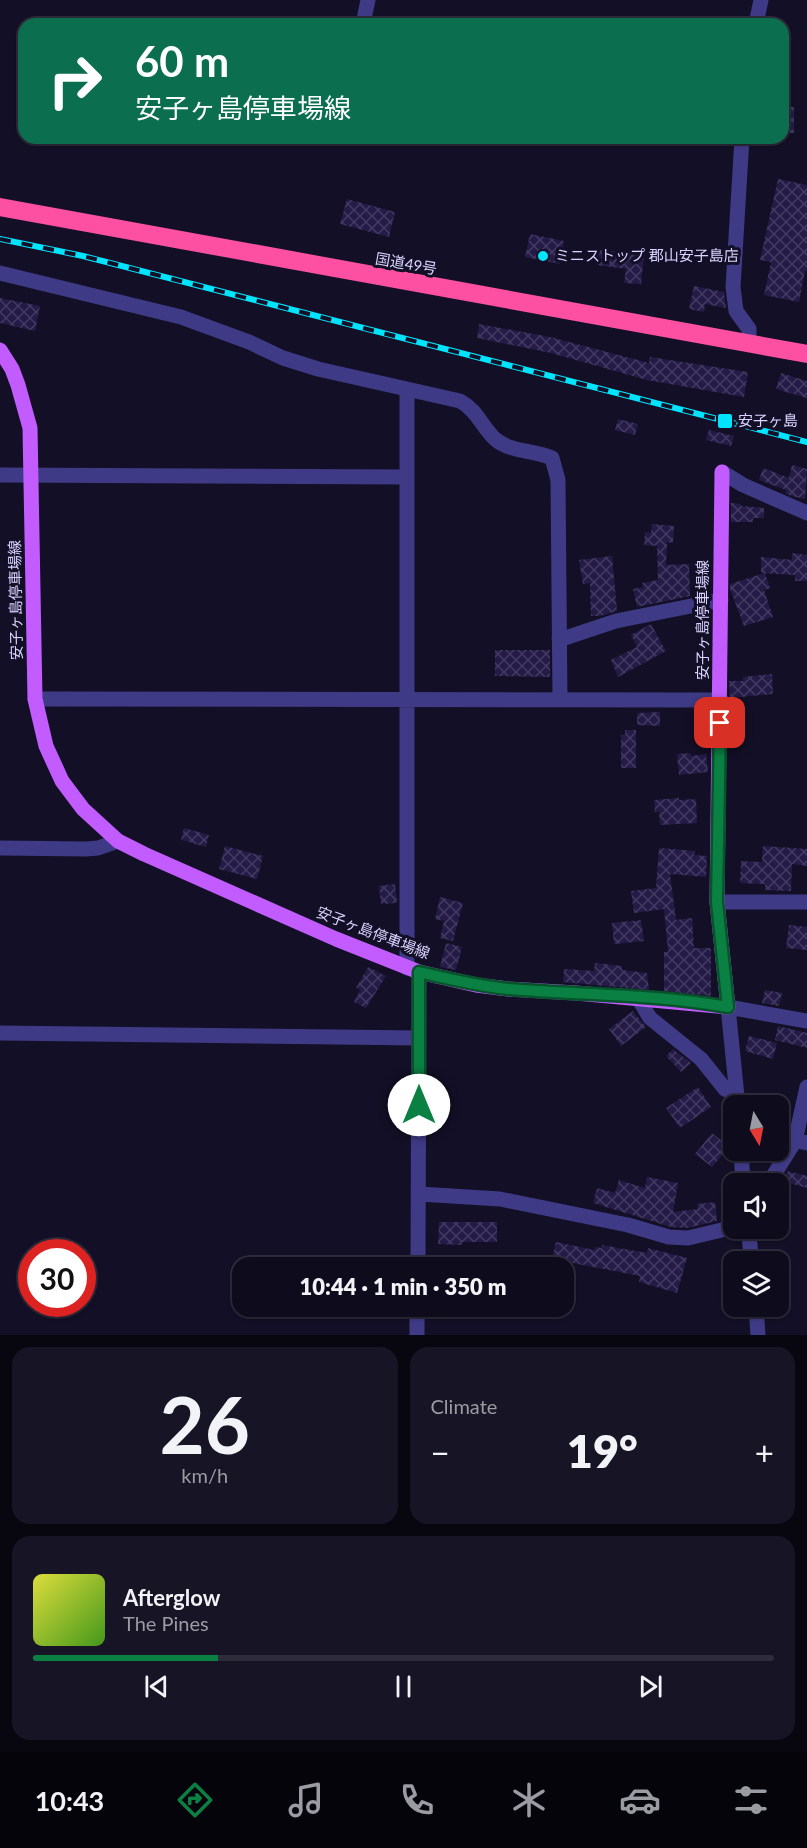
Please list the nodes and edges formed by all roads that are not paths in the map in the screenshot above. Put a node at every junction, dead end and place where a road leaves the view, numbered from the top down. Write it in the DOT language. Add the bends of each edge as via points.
graph roads {
  1 [pos="368,0"];
  2 [pos="761,0"];
  3 [pos="364,18"];
  4 [pos="757,18"];
  5 [pos="742,144"];
  6 [pos="0,207"];
  7 [pos="0,273"];
  8 [pos="749,343"];
  9 [pos="0,350"];
  10 [pos="807,354"];
  11 [pos="407,390"];
  12 [pos="722,472"];
  13 [pos="0,475"];
  14 [pos="32,475"];
  15 [pos="407,477"];
  16 [pos="807,513"];
  17 [pos="721,600"];
  18 [pos="559,638"];
  19 [pos="35,699"];
  20 [pos="560,699"];
  21 [pos="407,700"];
  22 [pos="721,700"];
  23 [pos="118,841"];
  24 [pos="0,848"];
  25 [pos="717,902"];
  26 [pos="807,902"];
  27 [pos="413,970"];
  28 [pos="638,998"];
  29 [pos="728,1007"];
  30 [pos="807,1021"];
  31 [pos="0,1033"];
  32 [pos="419,1038"];
  33 [pos="807,1087"];
  34 [pos="732,1095"];
  35 [pos="737,1095"];
  36 [pos="801,1142"];
  37 [pos="777,1173"];
  38 [pos="419,1194"];
  39 [pos="723,1230"];
  40 [pos="418,1257"];
  41 [pos="417,1317"];
  42 [pos="757,1317"];
  43 [pos="417,1335"];
  44 [pos="758,1335"];
  1 -- 3 [label="street"];
  2 -- 4 [label="street"];
  5 -- 8 [label="street" via="733,287 736,311 749,329"];
  6 -- 8 [label="highway, 国道49号"];
  7 -- 11 [label="street" via="181,317 283,358"];
  8 -- 10 [label="highway, 国道49号"];
  9 -- 14 [label="main road, 安子ヶ島停車場線" via="24,402 30,428"];
  11 -- 15 [label="street"];
  11 -- 18 [label="street" via="460,401 503,445 552,458 558,480"];
  12 -- 16 [label="street"];
  12 -- 17 [label="main road, 安子ヶ島停車場線"];
  13 -- 14 [label="street"];
  14 -- 15 [label="street"];
  14 -- 19 [label="main road, 安子ヶ島停車場線"];
  15 -- 21 [label="street"];
  17 -- 18 [label="street" via="616,621"];
  17 -- 22 [label="main road, 安子ヶ島停車場線"];
  18 -- 20 [label="street"];
  19 -- 21 [label="street"];
  19 -- 23 [label="main road, 安子ヶ島停車場線" via="46,746 62,781 83,809"];
  20 -- 21 [label="street"];
  20 -- 22 [label="street"];
  21 -- 27 [label="street"];
  22 -- 25 [label="main road, 安子ヶ島停車場線"];
  23 -- 24 [label="street" via="86,849"];
  23 -- 27 [label="main road, 安子ヶ島停車場線" via="240,898"];
  25 -- 26 [label="street"];
  25 -- 29 [label="main road, 安子ヶ島停車場線"];
  27 -- 28 [label="main road, 安子ヶ島停車場線" via="508,989"];
  27 -- 32 [label="street"];
  28 -- 29 [label="main road, 安子ヶ島停車場線"];
  28 -- 34 [label="street" via="650,1018 701,1059"];
  29 -- 30 [label="street"];
  29 -- 35 [label="street"];
  31 -- 32 [label="street"];
  32 -- 38 [label="street"];
  33 -- 36 [label="street"];
  36 -- 37 [label="street"];
  38 -- 39 [label="street" via="500,1199 628,1225 669,1238"];
  38 -- 40 [label="street"];
  41 -- 43 [label="street"];
  42 -- 44 [label="street"];
}
